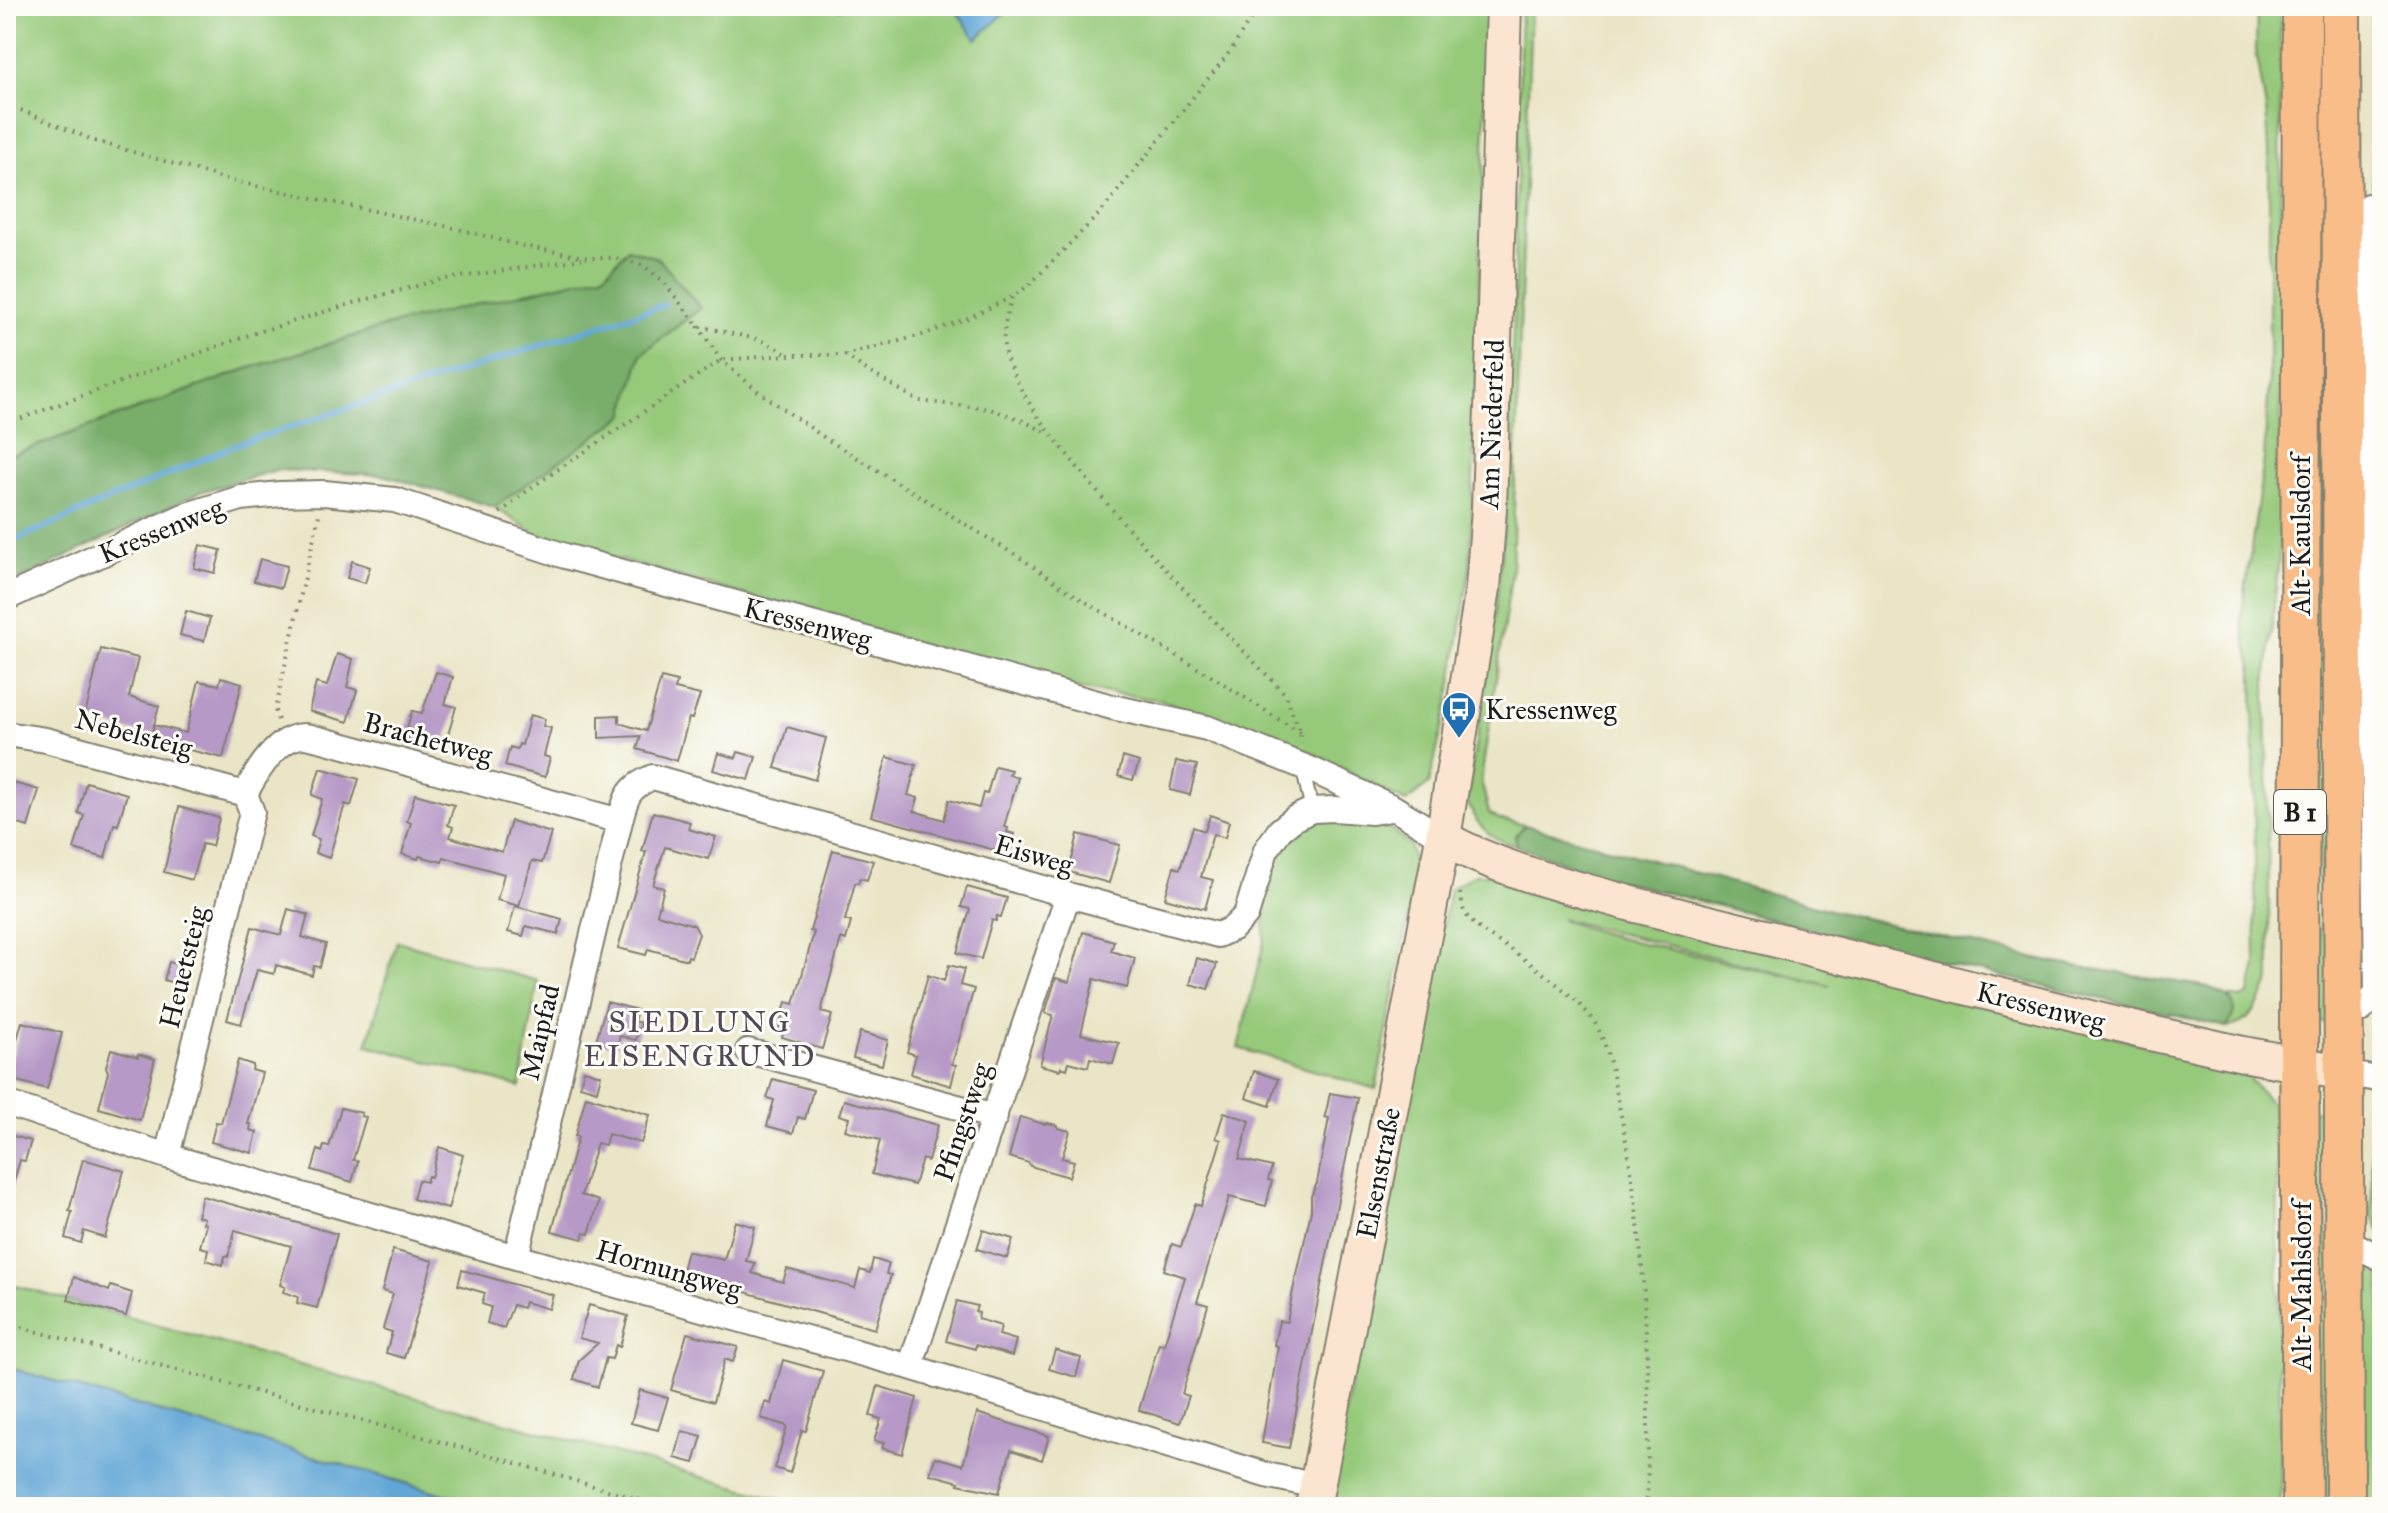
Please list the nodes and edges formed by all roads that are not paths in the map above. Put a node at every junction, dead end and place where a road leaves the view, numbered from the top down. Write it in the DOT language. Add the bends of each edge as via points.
graph roads {
  1 [pos="1504,6"];
  2 [pos="2302,6"];
  3 [pos="2341,6"];
  4 [pos="2338,202"];
  5 [pos="2365,470"];
  6 [pos="6,598"];
  7 [pos="6,734"];
  8 [pos="1302,766"];
  9 [pos="245,794"];
  10 [pos="1394,808"];
  11 [pos="1312,810"];
  12 [pos="620,821"];
  13 [pos="1443,838"];
  14 [pos="1068,895"];
  15 [pos="748,1051"];
  16 [pos="2299,1064"];
  17 [pos="2345,1073"];
  18 [pos="2382,1080"];
  19 [pos="6,1103"];
  20 [pos="995,1117"];
  21 [pos="167,1156"];
  22 [pos="2344,1239"];
  23 [pos="516,1257"];
  24 [pos="2382,1259"];
  25 [pos="910,1367"];
  26 [pos="1315,1496"];
  27 [pos="2302,1507"];
  28 [pos="2345,1507"];
  1 -- 13 [label="street, Am Niederfeld" via="1489,509 1483,588"];
  2 -- 4 [label="main road, Alt-Kaulsdorf / B 1"];
  3 -- 4 [label="main road, Alt-Kaulsdorf / B 1"];
  4 -- 5 [label="main road, Alt-Kaulsdorf / B 1"];
  4 -- 16 [label="main road, Alt-Kaulsdorf / B 1" via="2306,242"];
  5 -- 17 [label="main road, Alt-Kaulsdorf / B 1"];
  6 -- 8 [label="street, Kressenweg" via="184,516 241,498 324,493 395,500 565,556 1112,707 1207,728"];
  7 -- 9 [label="street, Nebelsteig"];
  8 -- 10 [label="street, Kressenweg"];
  8 -- 11 [label="lane"];
  9 -- 12 [label="street, Brachetweg" via="259,768 286,741 302,736"];
  9 -- 21 [label="street, Heuetsteig" via="252,812"];
  10 -- 11 [label="street"];
  10 -- 13 [label="street, Kressenweg"];
  11 -- 14 [label="street, Eisweg" via="1280,830 1266,850 1246,915 1218,935"];
  12 -- 14 [label="street, Eisweg" via="626,797 636,784 653,777"];
  12 -- 23 [label="street, Maipfad"];
  13 -- 16 [label="street, Kressenweg" via="1477,855 1632,904 2142,1031"];
  13 -- 26 [label="street, Elsenstraße"];
  14 -- 20 [label="street, Pfingstweg"];
  15 -- 20 [label="street"];
  16 -- 17 [label="street, Kressenweg"];
  16 -- 27 [label="main road, Alt-Mahlsdorf / B 1"];
  17 -- 18 [label="street"];
  17 -- 22 [label="main road, Alt-Mahlsdorf / B 1"];
  19 -- 21 [label="street, Hornungweg"];
  20 -- 25 [label="street, Pfingstweg"];
  21 -- 23 [label="street, Hornungweg"];
  22 -- 24 [label="street"];
  22 -- 28 [label="main road, Alt-Mahlsdorf / B 1"];
  23 -- 25 [label="street, Hornungweg"];
  25 -- 26 [label="street, Hornungweg" via="1266,1475"];
}
